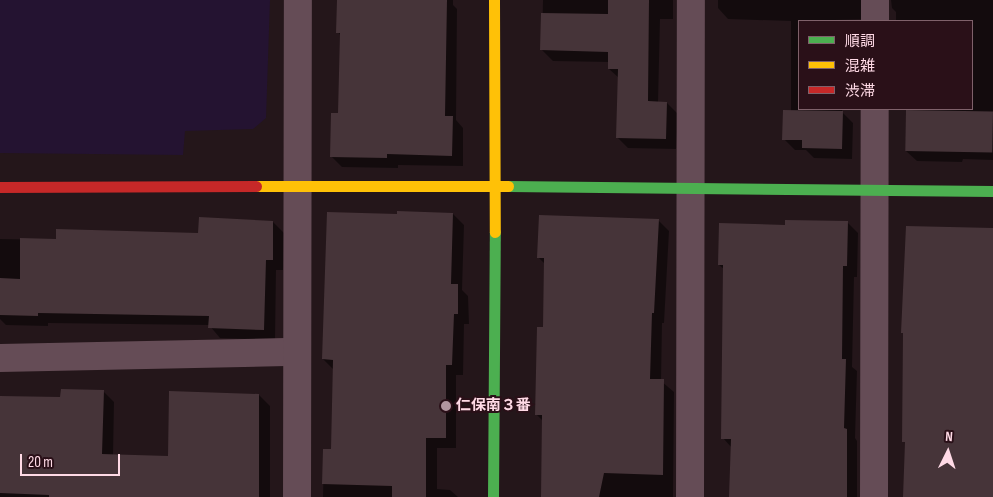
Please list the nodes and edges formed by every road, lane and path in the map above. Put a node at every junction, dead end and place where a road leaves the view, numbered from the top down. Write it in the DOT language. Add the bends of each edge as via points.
graph roads {
  1 [pos="298,0"];
  2 [pos="494,0"];
  3 [pos="691,0"];
  4 [pos="875,0"];
  5 [pos="875,20"];
  6 [pos="875,110"];
  7 [pos="0,186"];
  8 [pos="495,186"];
  9 [pos="298,187"];
  10 [pos="690,188"];
  11 [pos="875,190"];
  12 [pos="993,191"];
  13 [pos="298,352"];
  14 [pos="0,358"];
  15 [pos="297,497"];
  16 [pos="493,497"];
  17 [pos="690,497"];
  18 [pos="874,497"];
  1 -- 9 [label="street"];
  2 -- 8 [label="street"];
  3 -- 10 [label="street"];
  4 -- 5 [label="street"];
  6 -- 11 [label="street"];
  7 -- 9 [label="street"];
  8 -- 9 [label="street"];
  8 -- 10 [label="street"];
  8 -- 16 [label="street"];
  9 -- 13 [label="street"];
  10 -- 11 [label="street"];
  10 -- 17 [label="street"];
  11 -- 12 [label="street"];
  11 -- 18 [label="street"];
  13 -- 14 [label="street"];
  13 -- 15 [label="street"];
}
